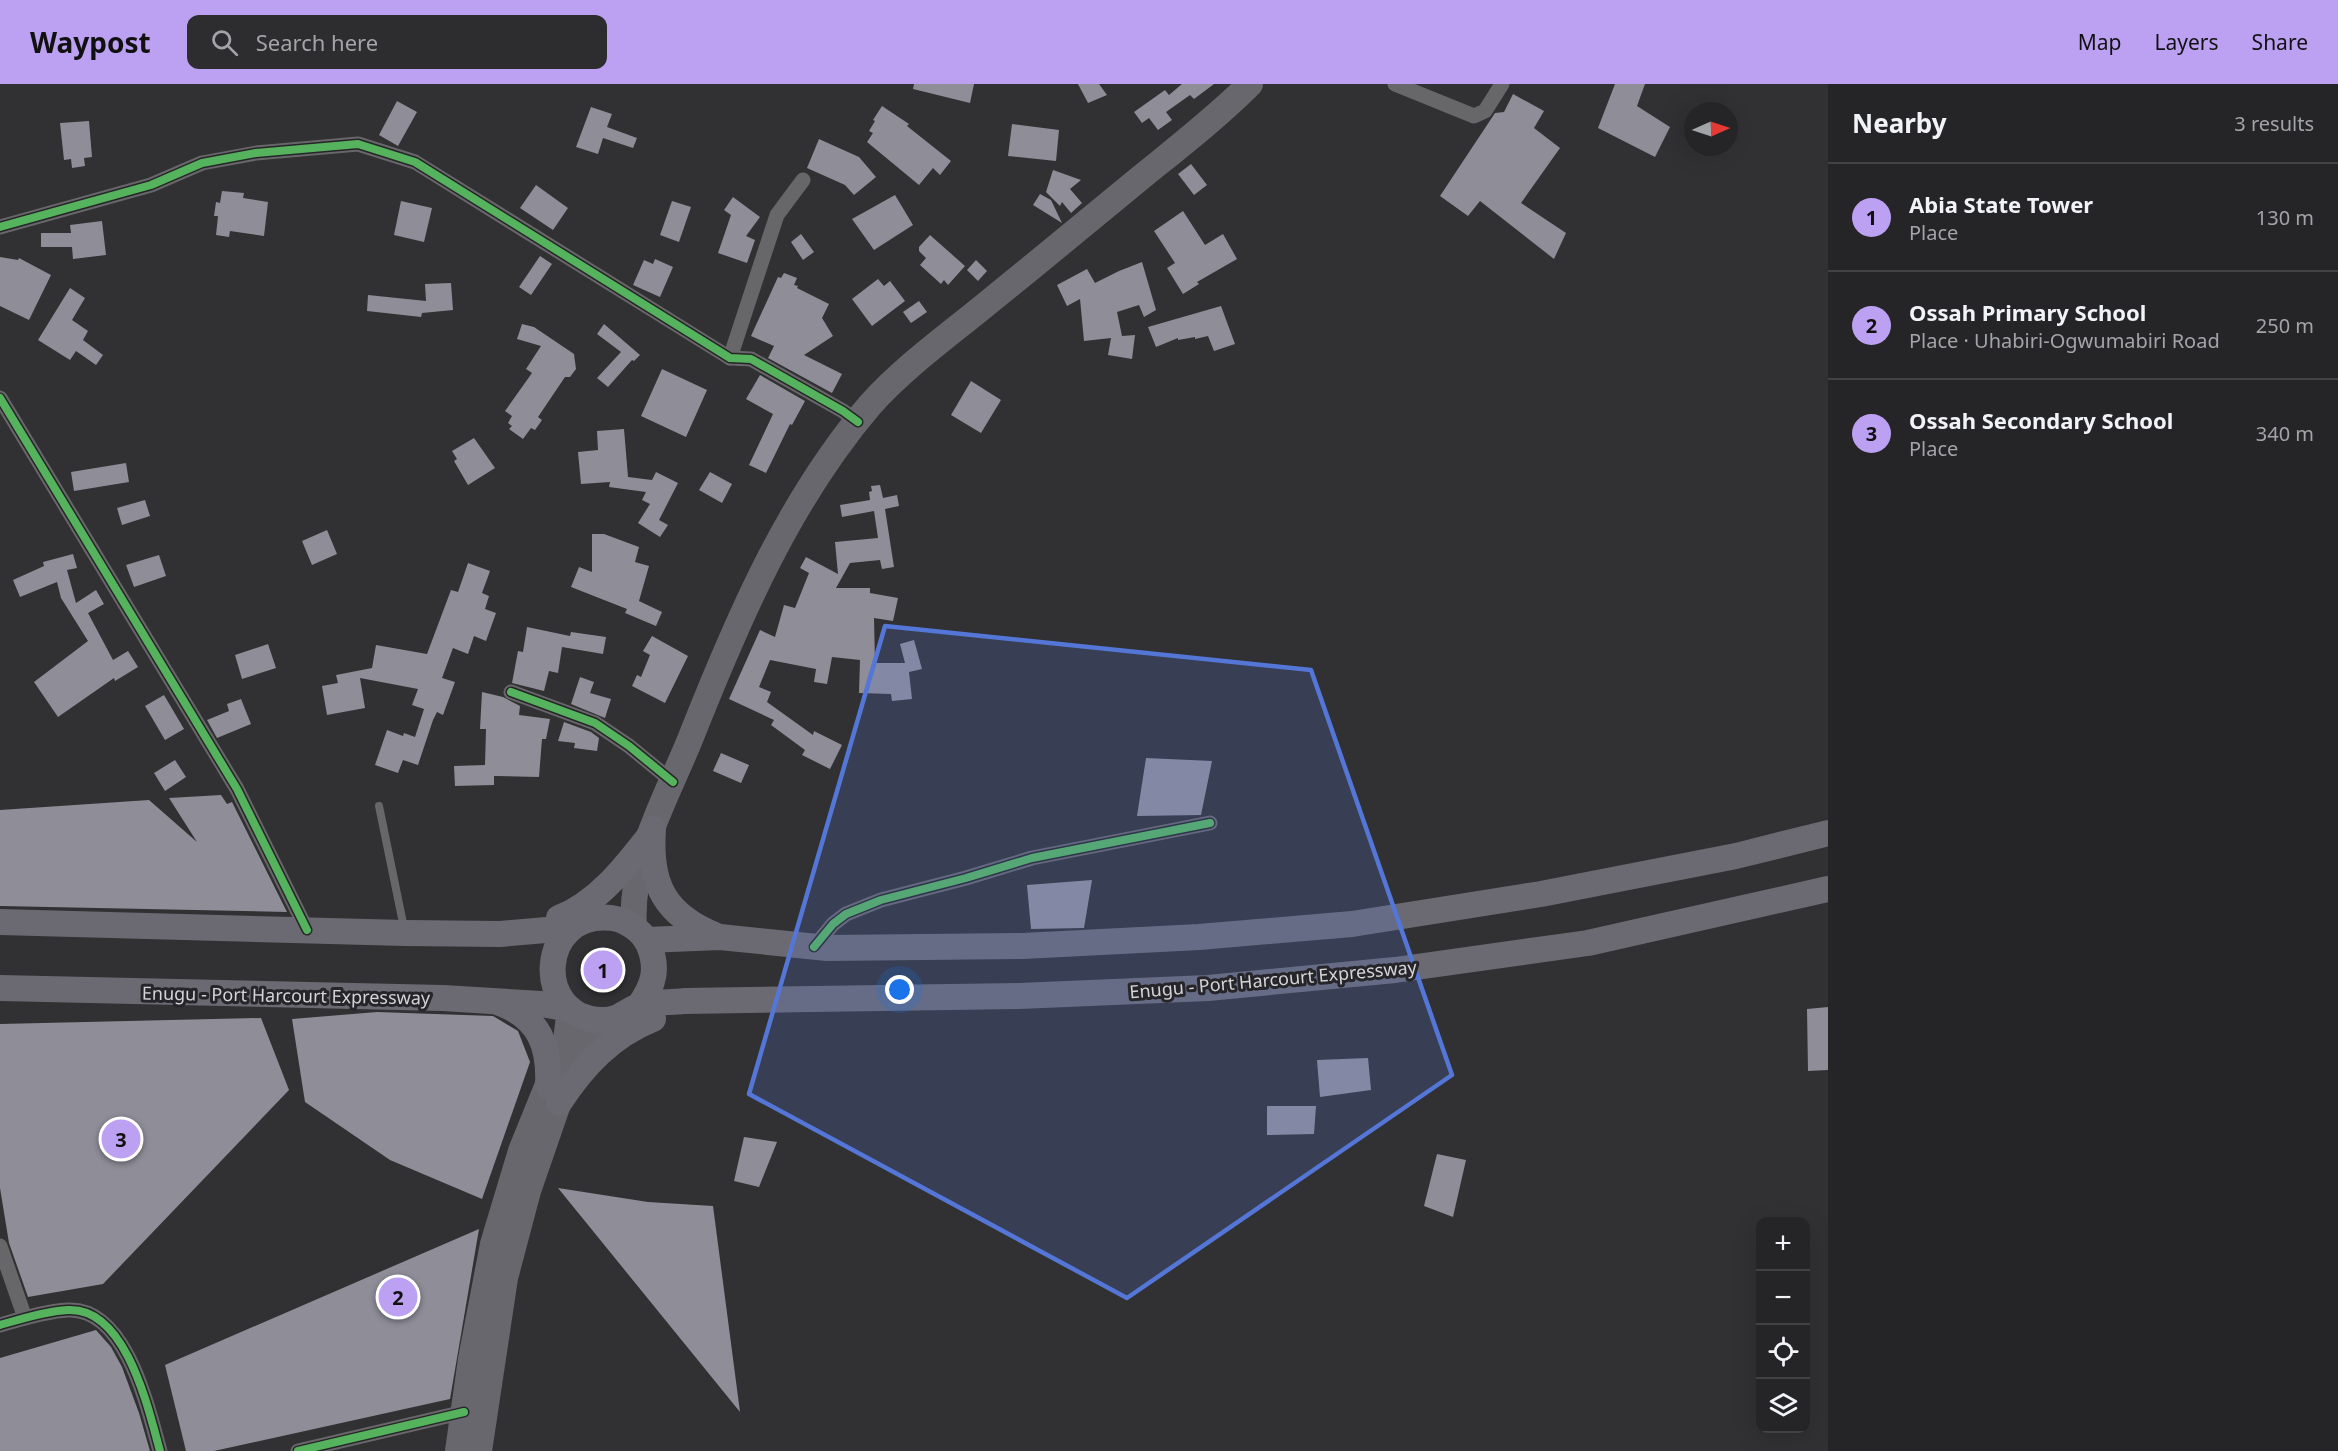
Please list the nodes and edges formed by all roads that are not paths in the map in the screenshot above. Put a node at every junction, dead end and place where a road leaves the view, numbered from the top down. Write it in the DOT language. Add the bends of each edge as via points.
graph roads {
  1 [pos="1250,84"];
  2 [pos="1395,84"];
  3 [pos="1502,84"];
  4 [pos="803,180"];
  5 [pos="0,227"];
  6 [pos="730,358"];
  7 [pos="0,398"];
  8 [pos="858,422"];
  9 [pos="511,692"];
  10 [pos="674,782"];
  11 [pos="379,806"];
  12 [pos="1210,822"];
  13 [pos="652,832"];
  14 [pos="1828,832"];
  15 [pos="635,881"];
  16 [pos="1828,889"];
  17 [pos="600,916"];
  18 [pos="0,922"];
  19 [pos="570,928"];
  20 [pos="307,930"];
  21 [pos="405,933"];
  22 [pos="640,933"];
  23 [pos="486,934"];
  24 [pos="720,937"];
  25 [pos="814,947"];
  26 [pos="0,988"];
  27 [pos="492,1000"];
  28 [pos="719,1000"];
  29 [pos="639,1006"];
  30 [pos="570,1009"];
  31 [pos="603,1020"];
  32 [pos="553,1094"];
  33 [pos="0,1246"];
  34 [pos="25,1318"];
  35 [pos="0,1325"];
  36 [pos="464,1412"];
  37 [pos="160,1451"];
  38 [pos="298,1451"];
  39 [pos="458,1451"];
  40 [pos="479,1451"];
  1 -- 8 [label="main road" via="922,357"];
  2 -- 3 [label="street" via="1474,116 1485,111"];
  4 -- 6 [label="street" via="777,215"];
  5 -- 6 [label="street" via="151,185 202,163 256,153 358,144 415,162"];
  6 -- 8 [label="street" via="751,359"];
  7 -- 20 [label="street" via="237,789"];
  8 -- 10 [label="main road" via="808,492 771,556 726,650"];
  9 -- 10 [label="street" via="595,723"];
  10 -- 13 [label="main road"];
  11 -- 21 [label="lane"];
  12 -- 25 [label="street" via="1032,858 881,900 846,914"];
  13 -- 15 [label="main road"];
  13 -- 23 [label="highway" via="606,886 566,916 543,925"];
  13 -- 24 [label="highway" via="652,870 666,899 689,922"];
  14 -- 25 [label="highway" via="1736,856 1575,888 1352,924 1023,946"];
  15 -- 17 [label="main road" via="617,906"];
  15 -- 22 [label="main road"];
  16 -- 28 [label="highway, Enugu - Port Harcourt Expressway" via="1588,943 1395,970 1196,989"];
  17 -- 19 [label="highway"];
  17 -- 22 [label="highway" via="618,919"];
  18 -- 20 [label="highway"];
  19 -- 23 [label="highway"];
  19 -- 30 [label="highway" via="552,959 552,977"];
  20 -- 21 [label="highway"];
  21 -- 23 [label="highway"];
  22 -- 24 [label="highway"];
  22 -- 29 [label="highway" via="653,956 654,974"];
  24 -- 25 [label="highway"];
  26 -- 27 [label="highway, Enugu - Port Harcourt Expressway"];
  27 -- 30 [label="highway, Enugu - Port Harcourt Expressway"];
  27 -- 32 [label="highway" via="513,1008 536,1030 547,1051"];
  28 -- 29 [label="highway, Enugu - Port Harcourt Expressway"];
  28 -- 32 [label="highway" via="672,1011 627,1031"];
  29 -- 31 [label="highway" via="622,1017"];
  30 -- 31 [label="highway"];
  30 -- 32 [label="main road"];
  31 -- 32 [label="main road" via="581,1044"];
  32 -- 36 [label="main road" via="521,1151 493,1244"];
  32 -- 40 [label="main road" via="505,1278"];
  33 -- 34 [label="street"];
  34 -- 35 [label="street"];
  34 -- 37 [label="street" via="69,1310 93,1314 109,1326 139,1379"];
  36 -- 38 [label="street"];
  36 -- 39 [label="main road"];
}
